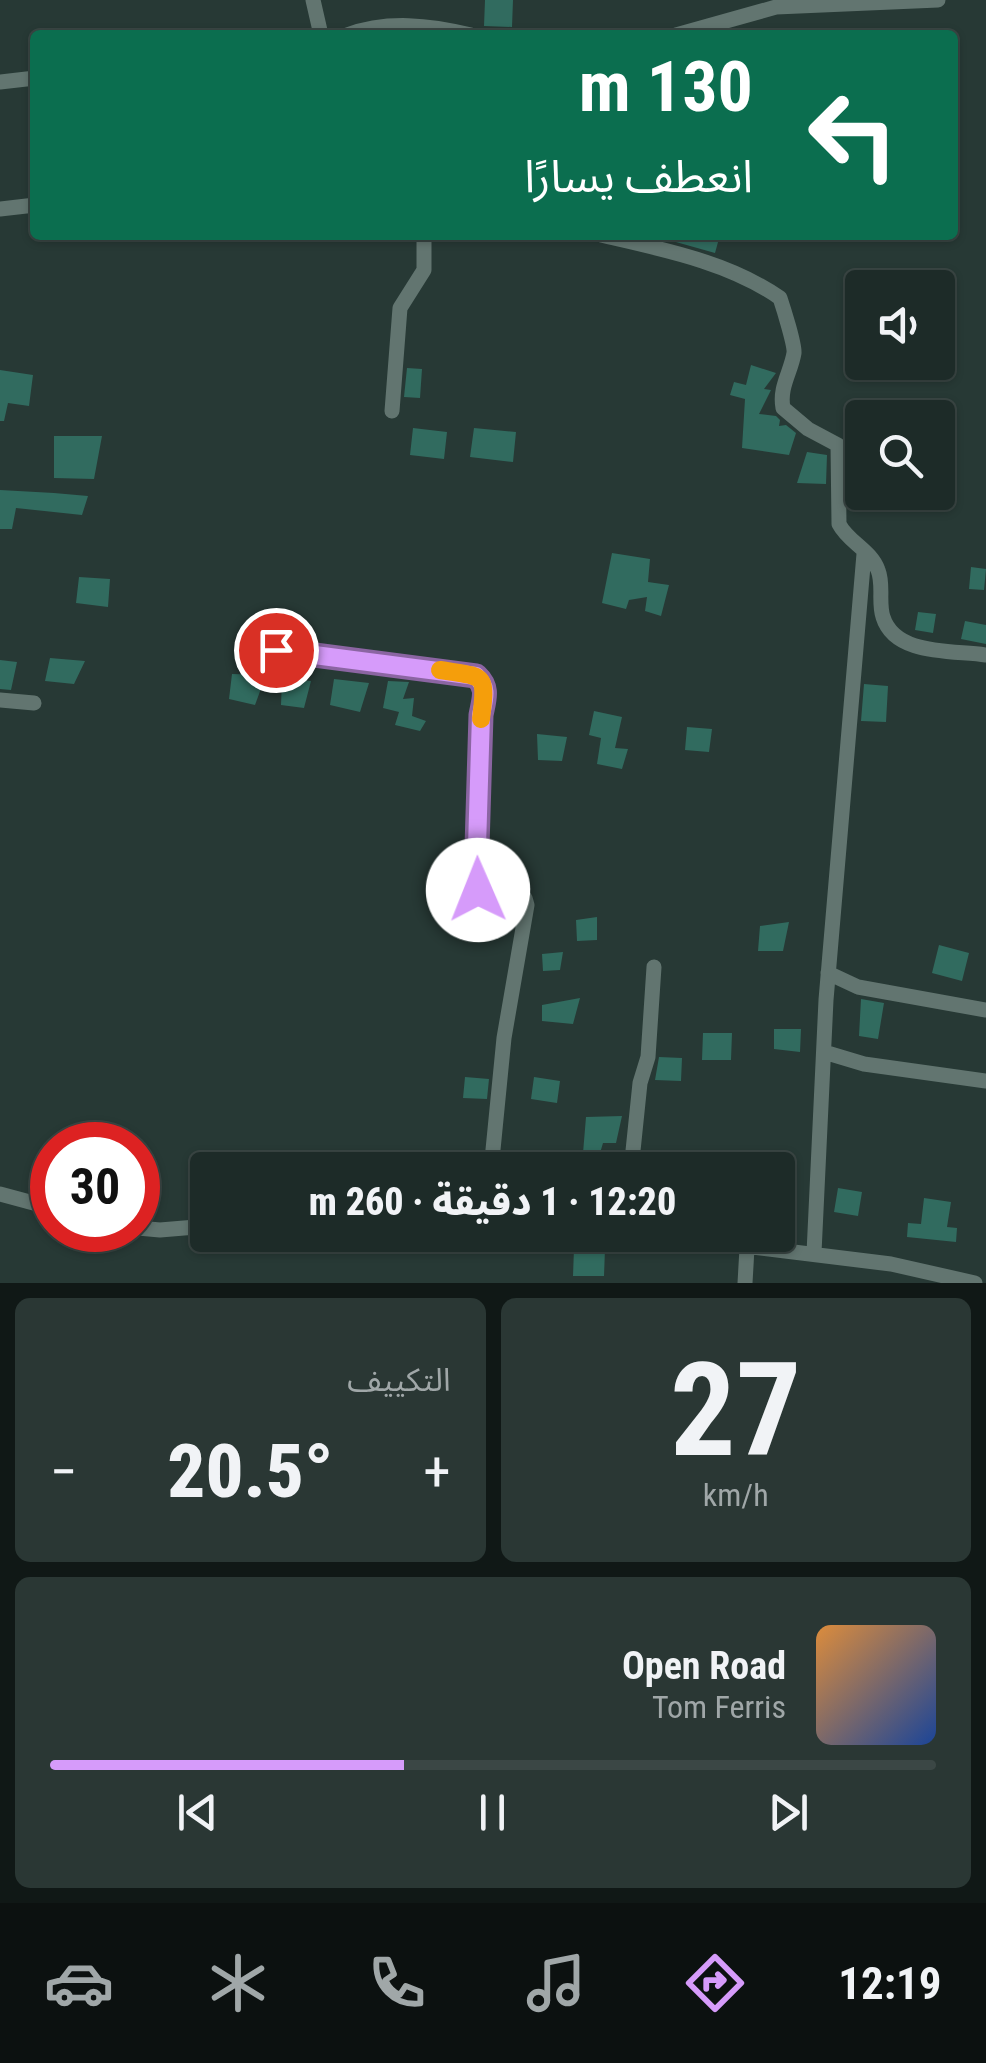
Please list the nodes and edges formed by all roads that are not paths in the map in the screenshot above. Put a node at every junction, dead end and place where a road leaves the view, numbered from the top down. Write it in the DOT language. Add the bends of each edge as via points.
graph roads {
  1 [pos="314,0"];
  2 [pos="938,0"];
  3 [pos="826,2"];
  4 [pos="320,30"];
  5 [pos="362,30"];
  6 [pos="433,30"];
  7 [pos="693,30"];
  8 [pos="30,79"];
  9 [pos="0,82"];
  10 [pos="30,206"];
  11 [pos="0,209"];
  12 [pos="424,240"];
  13 [pos="623,240"];
  14 [pos="392,411"];
  15 [pos="864,554"];
  16 [pos="276,650"];
  17 [pos="986,655"];
  18 [pos="0,700"];
  19 [pos="34,703"];
  20 [pos="654,967"];
  21 [pos="828,973"];
  22 [pos="986,1010"];
  23 [pos="824,1052"];
  24 [pos="986,1081"];
  25 [pos="493,1152"];
  26 [pos="634,1152"];
  27 [pos="0,1194"];
  28 [pos="30,1202"];
  29 [pos="190,1228"];
  30 [pos="160,1230"];
  31 [pos="747,1252"];
  32 [pos="795,1252"];
  33 [pos="814,1253"];
  34 [pos="892,1264"];
  35 [pos="745,1283"];
  36 [pos="890,1283"];
  37 [pos="975,1283"];
  1 -- 4 [label="street"];
  2 -- 3 [label="street"];
  3 -- 7 [label="street" via="763,10"];
  5 -- 6 [label="street"];
  8 -- 9 [label="street"];
  10 -- 11 [label="street"];
  12 -- 14 [label="street" via="424,270 400,308"];
  13 -- 15 [label="street" via="670,251 780,298 794,344 783,408 838,445 839,524"];
  15 -- 17 [label="street" via="879,572 884,623 907,646"];
  15 -- 21 [label="street"];
  16 -- 25 [label="street" via="483,682 476,880 486,896 518,894 527,905"];
  18 -- 19 [label="street"];
  20 -- 26 [label="street"];
  21 -- 22 [label="street" via="858,987"];
  21 -- 23 [label="street"];
  23 -- 24 [label="street"];
  23 -- 33 [label="street"];
  27 -- 28 [label="street"];
  29 -- 30 [label="street"];
  31 -- 35 [label="street"];
  32 -- 33 [label="street"];
  33 -- 34 [label="street"];
  34 -- 36 [label="street"];
  34 -- 37 [label="street"];
}
